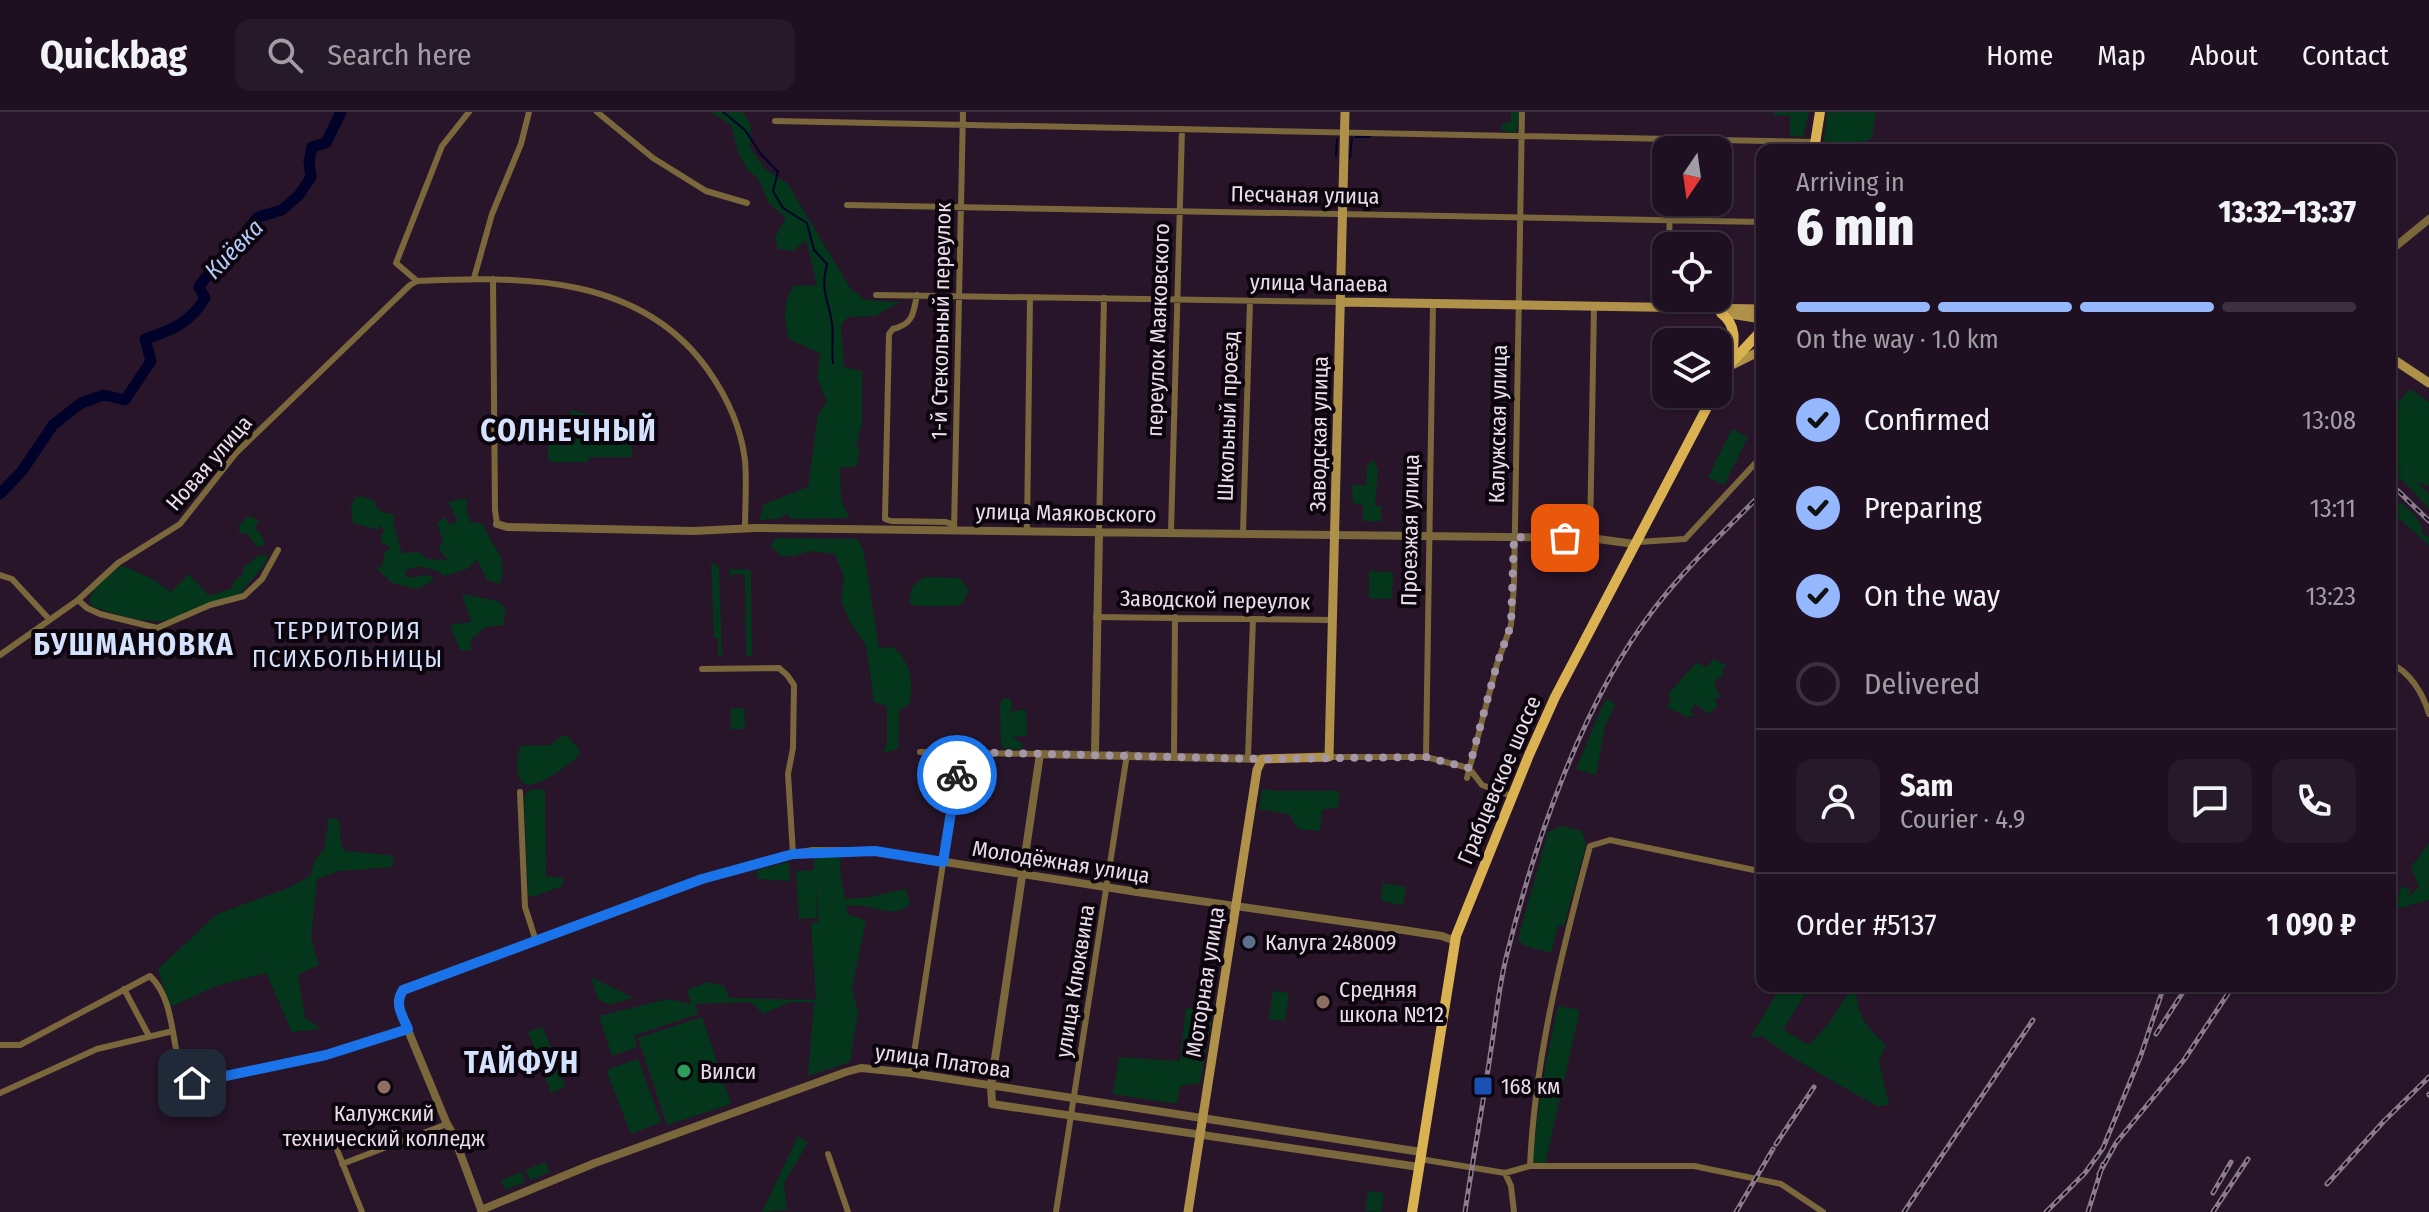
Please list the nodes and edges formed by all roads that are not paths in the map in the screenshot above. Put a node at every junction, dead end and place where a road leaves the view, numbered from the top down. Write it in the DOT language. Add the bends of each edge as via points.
graph roads {
  1 [pos="469,112"];
  2 [pos="529,112"];
  3 [pos="597,112"];
  4 [pos="963,112"];
  5 [pos="1345,112"];
  6 [pos="1522,112"];
  7 [pos="1820,112"];
  8 [pos="775,121"];
  9 [pos="963,125"];
  10 [pos="1182,129"];
  11 [pos="1344,132"];
  12 [pos="1521,135"];
  13 [pos="1652,138"];
  14 [pos="1732,141"];
  15 [pos="1778,144"];
  16 [pos="1814,144"];
  17 [pos="747,203"];
  18 [pos="847,205"];
  19 [pos="961,208"];
  20 [pos="1180,211"];
  21 [pos="1342,214"];
  22 [pos="1670,216"];
  23 [pos="1520,218"];
  24 [pos="2429,219"];
  25 [pos="1670,222"];
  26 [pos="1756,222"];
  27 [pos="1670,232"];
  28 [pos="2396,246"];
  29 [pos="474,278"];
  30 [pos="493,279"];
  31 [pos="417,281"];
  32 [pos="876,295"];
  33 [pos="917,295"];
  34 [pos="960,296"];
  35 [pos="1030,298"];
  36 [pos="1104,298"];
  37 [pos="1177,299"];
  38 [pos="1250,300"];
  39 [pos="1341,302"];
  40 [pos="1433,303"];
  41 [pos="1518,304"];
  42 [pos="1652,304"];
  43 [pos="1594,306"];
  44 [pos="1732,309"];
  45 [pos="1756,309"];
  46 [pos="1714,312"];
  47 [pos="1721,313"];
  48 [pos="1756,318"];
  49 [pos="1756,337"];
  50 [pos="1732,344"];
  51 [pos="1756,353"];
  52 [pos="2396,361"];
  53 [pos="1732,363"];
  54 [pos="1732,365"];
  55 [pos="2429,383"];
  56 [pos="1707,408"];
  57 [pos="1756,462"];
  58 [pos="497,524"];
  59 [pos="954,527"];
  60 [pos="745,528"];
  61 [pos="1027,531"];
  62 [pos="1099,531"];
  63 [pos="1171,532"];
  64 [pos="1243,533"];
  65 [pos="1335,535"];
  66 [pos="1428,536"];
  67 [pos="1514,537"];
  68 [pos="1590,538"];
  69 [pos="1635,544"];
  70 [pos="278,550"];
  71 [pos="0,575"];
  72 [pos="78,600"];
  73 [pos="1096,617"];
  74 [pos="1175,617"];
  75 [pos="49,619"];
  76 [pos="1253,619"];
  77 [pos="1333,620"];
  78 [pos="0,655"];
  79 [pos="2396,666"];
  80 [pos="702,669"];
  81 [pos="2429,714"];
  82 [pos="920,752"];
  83 [pos="960,752"];
  84 [pos="1095,753"];
  85 [pos="1040,754"];
  86 [pos="1127,754"];
  87 [pos="1174,755"];
  88 [pos="1248,757"];
  89 [pos="1329,757"];
  90 [pos="1426,757"];
  91 [pos="1262,759"];
  92 [pos="1469,768"];
  93 [pos="1467,778"];
  94 [pos="520,792"];
  95 [pos="1512,796"];
  96 [pos="793,854"];
  97 [pos="943,862"];
  98 [pos="1756,871"];
  99 [pos="1021,875"];
  100 [pos="1107,888"];
  101 [pos="1235,907"];
  102 [pos="536,941"];
  103 [pos="1455,941"];
  104 [pos="124,989"];
  105 [pos="408,1029"];
  106 [pos="173,1031"];
  107 [pos="149,1036"];
  108 [pos="0,1045"];
  109 [pos="911,1073"];
  110 [pos="991,1086"];
  111 [pos="0,1093"];
  112 [pos="1075,1099"];
  113 [pos="1072,1116"];
  114 [pos="1203,1118"];
  115 [pos="447,1124"];
  116 [pos="1200,1134"];
  117 [pos="336,1147"];
  118 [pos="828,1154"];
  119 [pos="1420,1159"];
  120 [pos="342,1164"];
  121 [pos="1530,1166"];
  122 [pos="1505,1173"];
  123 [pos="482,1211"];
  124 [pos="362,1212"];
  125 [pos="848,1212"];
  126 [pos="1056,1212"];
  127 [pos="1188,1212"];
  128 [pos="1412,1212"];
  129 [pos="1514,1212"];
  130 [pos="1823,1212"];
  1 -- 31 [label="street" via="442,146 396,263"];
  2 -- 29 [label="street"];
  3 -- 17 [label="street" via="653,158 706,191"];
  4 -- 9 [label="street, 1-й Стекольный переулок"];
  5 -- 11 [label="main road, Заводская улица"];
  6 -- 12 [label="street, Калужская улица"];
  7 -- 16 [label="main road"];
  8 -- 9 [label="street"];
  9 -- 10 [label="street"];
  9 -- 19 [label="street, 1-й Стекольный переулок"];
  10 -- 11 [label="street"];
  10 -- 20 [label="street, переулок Маяковского"];
  11 -- 12 [label="street"];
  11 -- 21 [label="main road, Заводская улица"];
  12 -- 13 [label="street"];
  12 -- 23 [label="street, Калужская улица"];
  14 -- 15 [label="street"];
  18 -- 19 [label="street, Песчаная улица"];
  19 -- 20 [label="street, Песчаная улица"];
  19 -- 34 [label="street, 1-й Стекольный переулок"];
  20 -- 21 [label="street, Песчаная улица"];
  20 -- 37 [label="street, переулок Маяковского"];
  21 -- 23 [label="street, Песчаная улица"];
  21 -- 39 [label="main road, Заводская улица"];
  22 -- 25 [label="street"];
  23 -- 25 [label="street, Песчаная улица"];
  23 -- 41 [label="street, Калужская улица"];
  24 -- 28 [label="street"];
  25 -- 26 [label="street, Песчаная улица"];
  25 -- 27 [label="street"];
  29 -- 30 [label="street"];
  29 -- 31 [label="street"];
  30 -- 58 [label="street"];
  30 -- 60 [label="street" via="558,284 624,302 642,309 693,348 719,386 737,427 744,459"];
  31 -- 72 [label="street, Новая улица" via="236,453 180,524 118,563"];
  32 -- 33 [label="street, улица Чапаева"];
  33 -- 34 [label="street, улица Чапаева"];
  33 -- 59 [label="street" via="912,318 889,334 885,519 946,522"];
  34 -- 35 [label="street, улица Чапаева"];
  34 -- 59 [label="street, 1-й Стекольный переулок"];
  35 -- 36 [label="street, улица Чапаева"];
  35 -- 61 [label="street"];
  36 -- 37 [label="street, улица Чапаева"];
  36 -- 62 [label="street"];
  37 -- 38 [label="street, улица Чапаева"];
  37 -- 63 [label="street, переулок Маяковского"];
  38 -- 39 [label="street, улица Чапаева"];
  38 -- 64 [label="street, Школьный проезд"];
  39 -- 40 [label="main road, улица Чапаева"];
  39 -- 65 [label="main road, Заводская улица"];
  40 -- 41 [label="main road, улица Чапаева"];
  40 -- 66 [label="street, Проезжая улица"];
  41 -- 43 [label="main road, улица Чапаева"];
  41 -- 67 [label="street, Калужская улица"];
  42 -- 43 [label="main road, улица Чапаева"];
  43 -- 68 [label="street"];
  44 -- 45 [label="main road, улица Чапаева"];
  46 -- 47 [label="main road"];
  47 -- 48 [label="main road"];
  47 -- 50 [label="main road" via="1734,330"];
  49 -- 53 [label="main road"];
  51 -- 54 [label="main road"];
  52 -- 55 [label="main road"];
  56 -- 69 [label="main road, Грабцевское шоссе"];
  57 -- 69 [label="street" via="1685,539"];
  58 -- 60 [label="street, улица Маяковского"];
  59 -- 60 [label="street, улица Маяковского"];
  59 -- 61 [label="street, улица Маяковского"];
  61 -- 62 [label="street, улица Маяковского"];
  62 -- 63 [label="street, улица Маяковского"];
  62 -- 73 [label="street, Заводской переулок"];
  63 -- 64 [label="street, улица Маяковского"];
  64 -- 65 [label="street, улица Маяковского"];
  65 -- 66 [label="street, улица Маяковского"];
  65 -- 77 [label="main road, Заводская улица"];
  66 -- 67 [label="street, улица Маяковского"];
  66 -- 90 [label="street, Проезжая улица"];
  67 -- 68 [label="street, улица Маяковского"];
  67 -- 92 [label="street, Калужская улица" via="1511,625"];
  68 -- 69 [label="street, улица Маяковского"];
  69 -- 95 [label="main road, Грабцевское шоссе" via="1555,697"];
  70 -- 72 [label="street" via="262,579 244,596 157,628 100,614"];
  71 -- 75 [label="street" via="12,579"];
  72 -- 75 [label="street, Новая улица"];
  73 -- 74 [label="street, Заводской переулок"];
  73 -- 84 [label="street, Заводской переулок"];
  74 -- 76 [label="street, Заводской переулок"];
  74 -- 87 [label="street"];
  75 -- 78 [label="street, Новая улица"];
  76 -- 77 [label="street, Заводской переулок"];
  76 -- 88 [label="street"];
  77 -- 89 [label="main road, Заводская улица"];
  79 -- 81 [label="street" via="2424,698"];
  80 -- 96 [label="street" via="779,668 794,685 788,774"];
  82 -- 83 [label="street"];
  83 -- 85 [label="street"];
  83 -- 97 [label="street"];
  84 -- 85 [label="street"];
  84 -- 86 [label="street"];
  85 -- 99 [label="street"];
  86 -- 87 [label="street"];
  86 -- 100 [label="street, улица Клюквина"];
  87 -- 88 [label="street"];
  88 -- 91 [label="street"];
  89 -- 90 [label="street"];
  89 -- 91 [label="main road"];
  90 -- 92 [label="street"];
  91 -- 101 [label="main road, Моторная улица"];
  92 -- 93 [label="street, Калужская улица"];
  92 -- 95 [label="street" via="1482,785"];
  94 -- 102 [label="street" via="525,907"];
  95 -- 103 [label="main road, Грабцевское шоссе"];
  96 -- 97 [label="street, Молодёжная улица" via="875,851"];
  96 -- 102 [label="street, Молодёжная улица" via="702,879"];
  97 -- 99 [label="street, Молодёжная улица"];
  97 -- 109 [label="street"];
  98 -- 121 [label="street" via="1610,840 1590,846 1540,1062"];
  99 -- 100 [label="street, Молодёжная улица"];
  99 -- 110 [label="street"];
  100 -- 101 [label="street, Молодёжная улица"];
  100 -- 112 [label="street, улица Клюквина"];
  101 -- 103 [label="street, Молодёжная улица"];
  101 -- 114 [label="main road, Моторная улица"];
  102 -- 105 [label="street, Молодёжная улица" via="403,990 400,1011"];
  103 -- 119 [label="main road, Грабцевское шоссе"];
  104 -- 106 [label="street" via="150,976 158,984"];
  104 -- 107 [label="street"];
  104 -- 108 [label="street" via="20,1045"];
  105 -- 106 [label="street" via="326,1055 192,1083 184,1080"];
  105 -- 115 [label="street"];
  106 -- 107 [label="street"];
  107 -- 111 [label="street" via="97,1049"];
  109 -- 110 [label="street, улица Платова"];
  109 -- 123 [label="street, улица Платова" via="861,1068 846,1072 595,1163"];
  110 -- 112 [label="street, улица Платова"];
  110 -- 113 [label="street, улица Платова" via="992,1104"];
  112 -- 113 [label="street, улица Клюквина"];
  112 -- 114 [label="street, улица Платова"];
  113 -- 116 [label="street, улица Платова"];
  113 -- 126 [label="street, улица Клюквина"];
  114 -- 116 [label="main road, Моторная улица"];
  114 -- 119 [label="street, улица Платова"];
  115 -- 120 [label="street"];
  115 -- 123 [label="street"];
  116 -- 119 [label="street, улица Платова"];
  116 -- 127 [label="main road, Моторная улица"];
  117 -- 120 [label="street"];
  118 -- 125 [label="street"];
  119 -- 122 [label="street"];
  119 -- 128 [label="main road, Грабцевское шоссе"];
  120 -- 124 [label="street"];
  121 -- 122 [label="street"];
  121 -- 130 [label="street" via="1694,1166 1781,1184"];
  122 -- 129 [label="street"];
}
